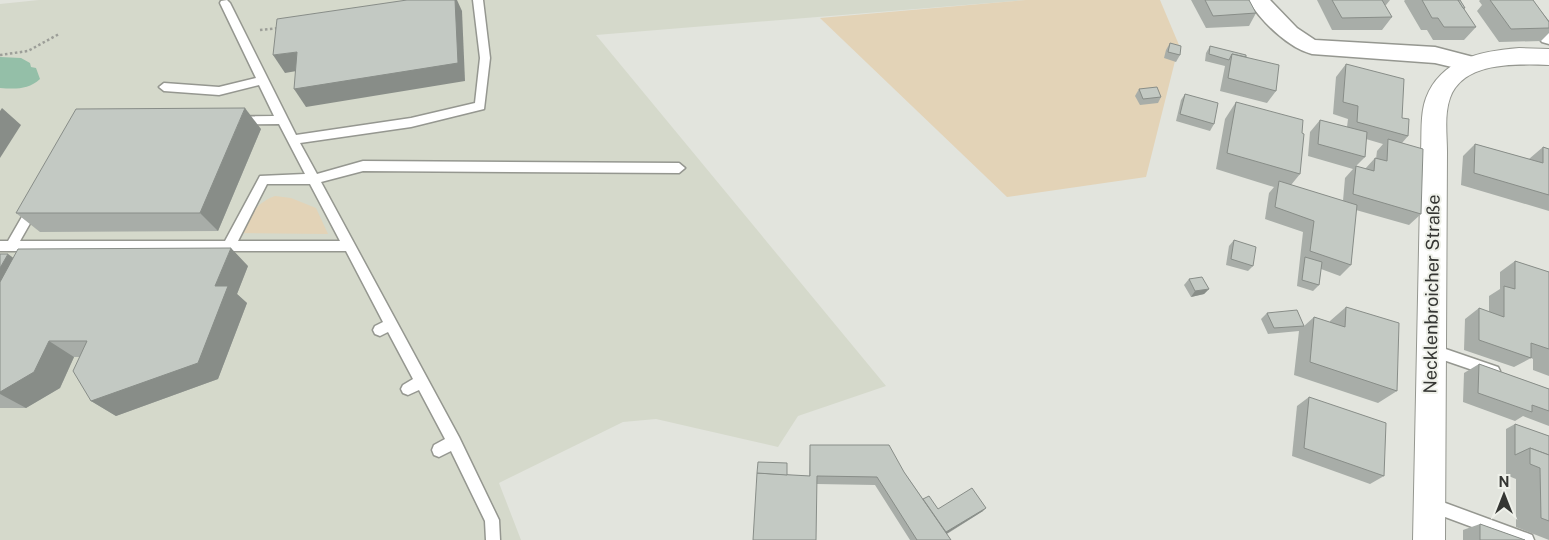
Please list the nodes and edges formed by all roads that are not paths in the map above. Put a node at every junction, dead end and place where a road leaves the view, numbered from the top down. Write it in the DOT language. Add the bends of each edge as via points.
graph roads {
  1 [pos="478,0"];
  2 [pos="1258,0"];
  3 [pos="1519,0"];
  4 [pos="224,3"];
  5 [pos="1549,36"];
  6 [pos="1549,57"];
  7 [pos="1473,64"];
  8 [pos="262,80"];
  9 [pos="164,87"];
  10 [pos="282,120"];
  11 [pos="293,140"];
  12 [pos="680,168"];
  13 [pos="315,179"];
  14 [pos="6,246"];
  15 [pos="229,246"];
  16 [pos="350,246"];
  17 [pos="1431,350"];
  18 [pos="1504,374"];
  19 [pos="422,382"];
  20 [pos="408,389"];
  21 [pos="454,442"];
  22 [pos="439,450"];
  23 [pos="1429,504"];
  24 [pos="493,540"];
  25 [pos="1429,540"];
  26 [pos="1527,540"];
  1 -- 11 [label="lane" via="485,58 480,106 392,127"];
  2 -- 7 [label="street, Necklenbroicher Straße" via="1293,35 1312,46 1435,56"];
  3 -- 5 [label="street"];
  4 -- 8 [label="lane"];
  6 -- 7 [label="main road, Necklenbroicher Straße" via="1503,57"];
  7 -- 17 [label="main road, Necklenbroicher Straße" via="1443,87 1436,108"];
  8 -- 9 [label="lane" via="218,91"];
  8 -- 10 [label="lane"];
  10 -- 11 [label="lane"];
  10 -- 14 [label="lane" via="128,115 83,121"];
  11 -- 13 [label="lane"];
  12 -- 13 [label="lane" via="363,166"];
  13 -- 15 [label="lane" via="264,179"];
  13 -- 16 [label="lane"];
  14 -- 15 [label="lane"];
  15 -- 16 [label="lane"];
  16 -- 19 [label="lane" via="362,281 386,327"];
  17 -- 18 [label="lane"];
  17 -- 23 [label="main road, Necklenbroicher Straße"];
  19 -- 20 [label="lane"];
  19 -- 21 [label="lane"];
  21 -- 22 [label="lane"];
  21 -- 24 [label="lane" via="492,520"];
  23 -- 25 [label="main road, Necklenbroicher Straße"];
  23 -- 26 [label="lane"];
}
